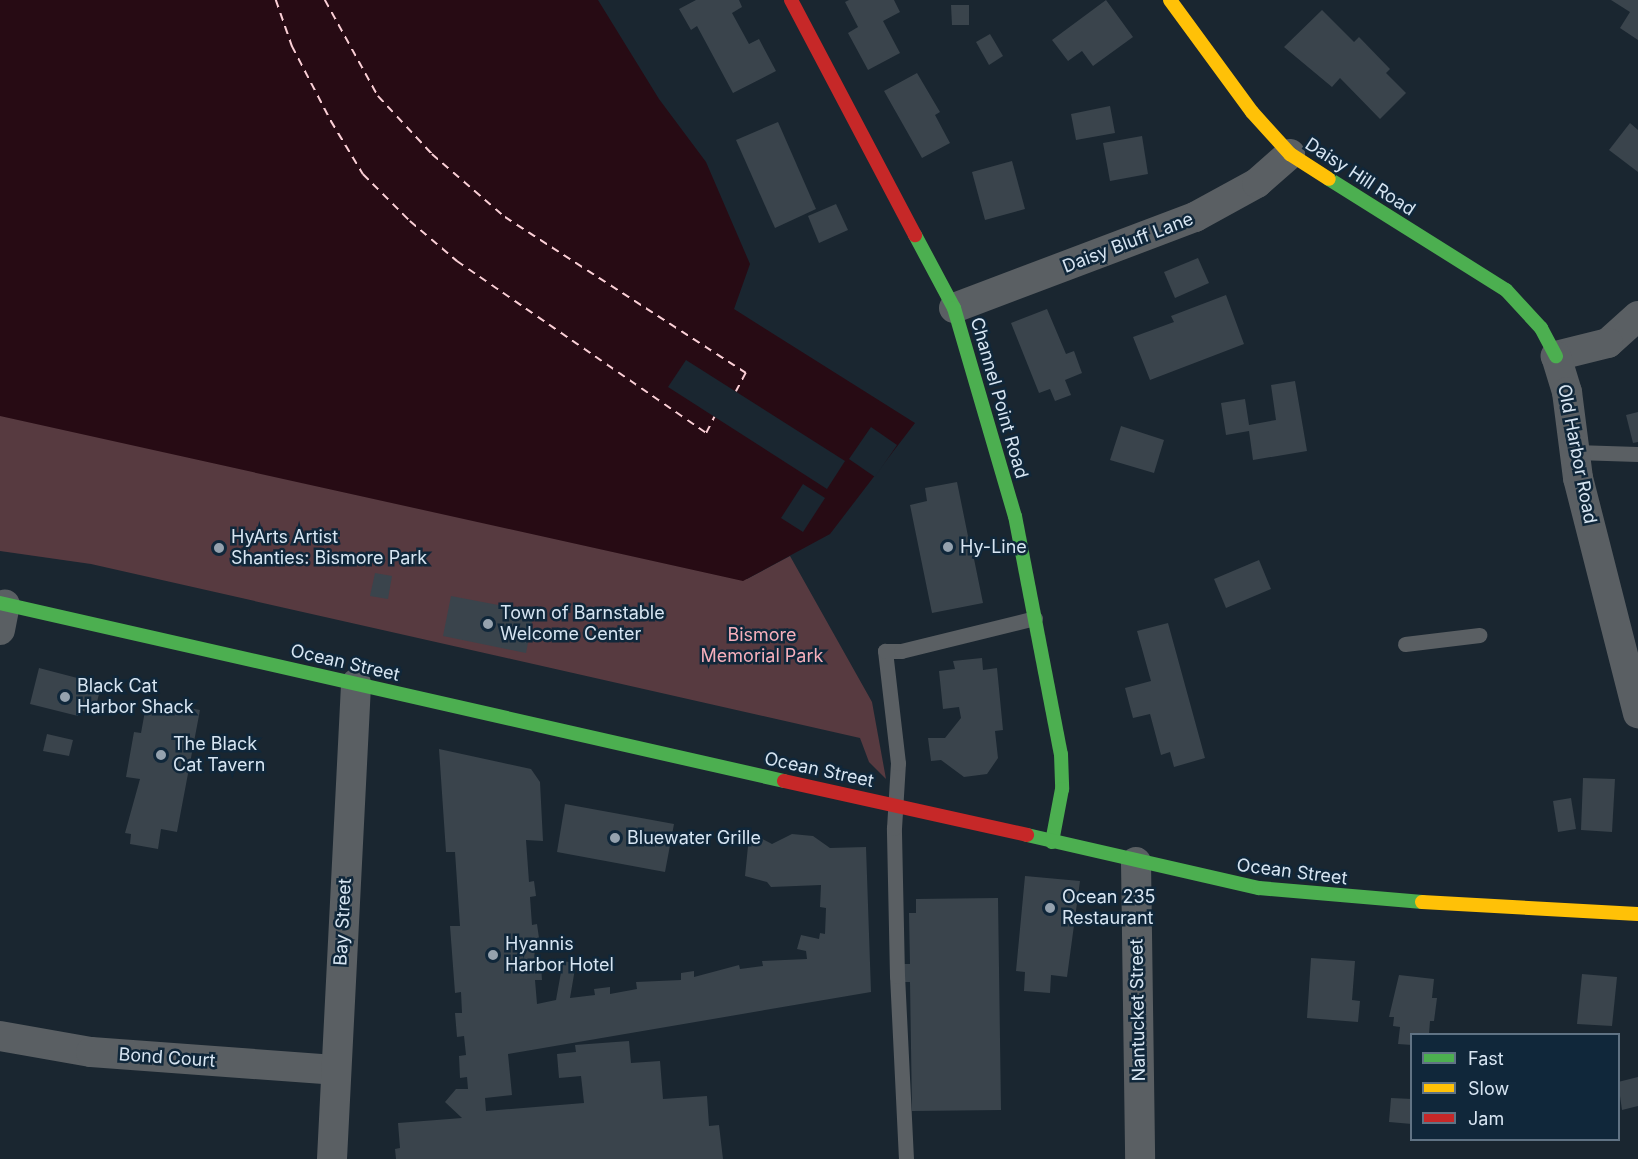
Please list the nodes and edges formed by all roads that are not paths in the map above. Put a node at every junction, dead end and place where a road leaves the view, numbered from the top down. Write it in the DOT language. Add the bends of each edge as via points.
graph roads {
  1 [pos="791,0"];
  2 [pos="1170,0"];
  3 [pos="1290,154"];
  4 [pos="954,308"];
  5 [pos="1638,316"];
  6 [pos="1556,356"];
  7 [pos="1575,452"];
  8 [pos="1638,454"];
  9 [pos="2,613"];
  10 [pos="1035,618"];
  11 [pos="1479,634"];
  12 [pos="1405,644"];
  13 [pos="356,684"];
  14 [pos="1638,713"];
  15 [pos="896,805"];
  16 [pos="1052,842"];
  17 [pos="1136,862"];
  18 [pos="1638,914"];
  19 [pos="0,1036"];
  20 [pos="334,1070"];
  21 [pos="332,1159"];
  22 [pos="906,1159"];
  23 [pos="1140,1159"];
  1 -- 4 [label="main road, Channel Point Road"];
  2 -- 3 [label="main road, Daisy Hill Road" via="1252,112"];
  3 -- 4 [label="street, Daisy Bluff Lane" via="1257,183 1195,217"];
  3 -- 6 [label="main road, Daisy Hill Road" via="1506,290 1541,328"];
  4 -- 10 [label="main road, Channel Point Road" via="1015,516"];
  5 -- 6 [label="street" via="1608,343"];
  6 -- 7 [label="street, Old Harbor Road" via="1567,392"];
  7 -- 8 [label="lane"];
  7 -- 14 [label="street, Old Harbor Road" via="1581,490"];
  9 -- 13 [label="main road, Ocean Street"];
  10 -- 15 [label="lane" via="901,651 885,651 898,763"];
  10 -- 16 [label="main road, Channel Point Road" via="1062,772"];
  11 -- 12 [label="lane"];
  13 -- 15 [label="main road, Ocean Street"];
  13 -- 20 [label="street, Bay Street"];
  15 -- 16 [label="main road, Ocean Street"];
  15 -- 22 [label="lane" via="899,1036"];
  16 -- 17 [label="main road, Ocean Street"];
  17 -- 18 [label="main road, Ocean Street" via="1296,893"];
  17 -- 23 [label="street, Nantucket Street"];
  19 -- 20 [label="street, Bond Court" via="111,1054"];
  20 -- 21 [label="street, Bay Street"];
}
